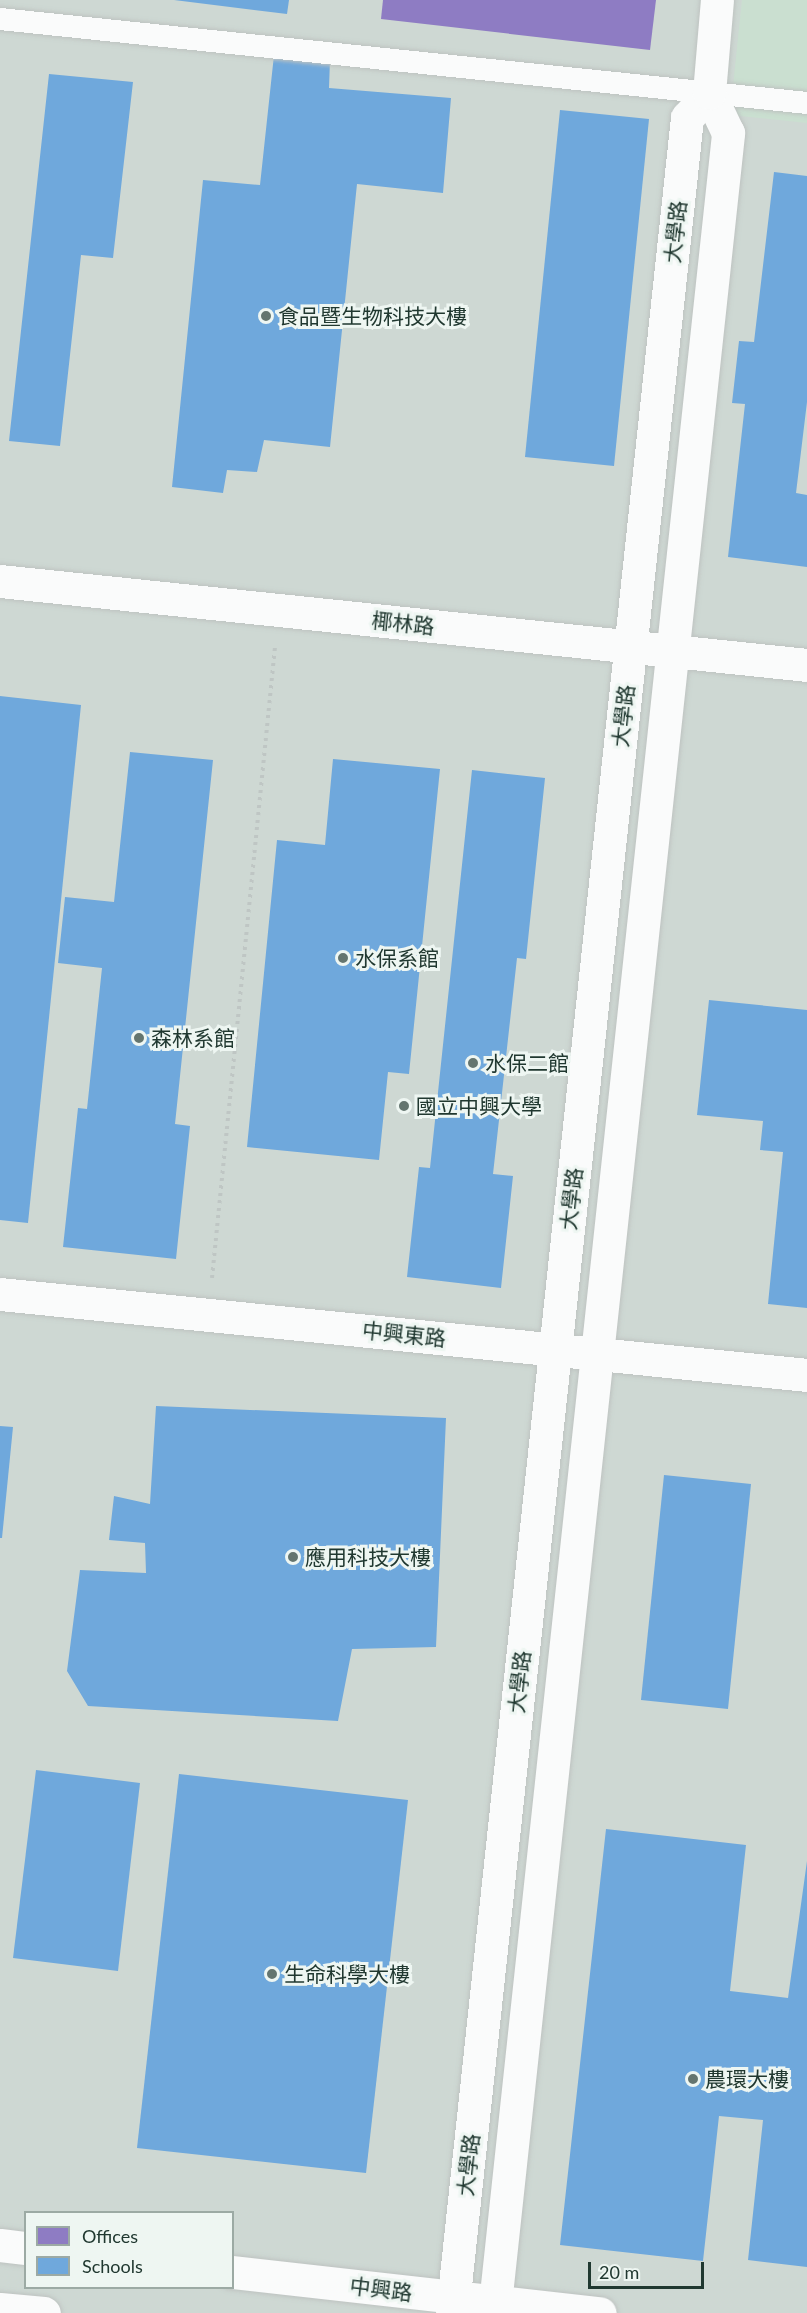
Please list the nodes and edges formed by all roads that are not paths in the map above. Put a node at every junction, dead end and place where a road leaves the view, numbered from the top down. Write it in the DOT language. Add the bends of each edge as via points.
graph roads {
  1 [pos="717,0"];
  2 [pos="0,20"];
  3 [pos="709,93"];
  4 [pos="807,103"];
  5 [pos="0,581"];
  6 [pos="630,647"];
  7 [pos="672,651"];
  8 [pos="807,666"];
  9 [pos="0,1294"];
  10 [pos="555,1350"];
  11 [pos="597,1354"];
  12 [pos="807,1375"];
  13 [pos="0,2245"];
  14 [pos="24,2248"];
  15 [pos="234,2272"];
  16 [pos="453,2305"];
  17 [pos="0,2308"];
  18 [pos="494,2308"];
  19 [pos="44,2313"];
  20 [pos="600,2313"];
  1 -- 3 [label="street"];
  2 -- 3 [label="lane"];
  3 -- 4 [label="lane"];
  3 -- 6 [label="street, 大學路" via="687,118"];
  3 -- 7 [label="street, 大學路" via="728,133"];
  5 -- 6 [label="street, 椰林路"];
  6 -- 7 [label="street, 椰林路"];
  6 -- 10 [label="street, 大學路"];
  7 -- 8 [label="street, 椰林路"];
  7 -- 11 [label="street, 大學路"];
  9 -- 10 [label="street, 中興東路"];
  10 -- 11 [label="street, 中興東路"];
  10 -- 16 [label="street, 大學路"];
  11 -- 12 [label="street, 中興東路"];
  11 -- 18 [label="street, 大學路"];
  13 -- 14 [label="street"];
  15 -- 16 [label="street, 中興路"];
  16 -- 18 [label="street, 中興路"];
  17 -- 19 [label="street"];
  18 -- 20 [label="street, 中興路"];
}
